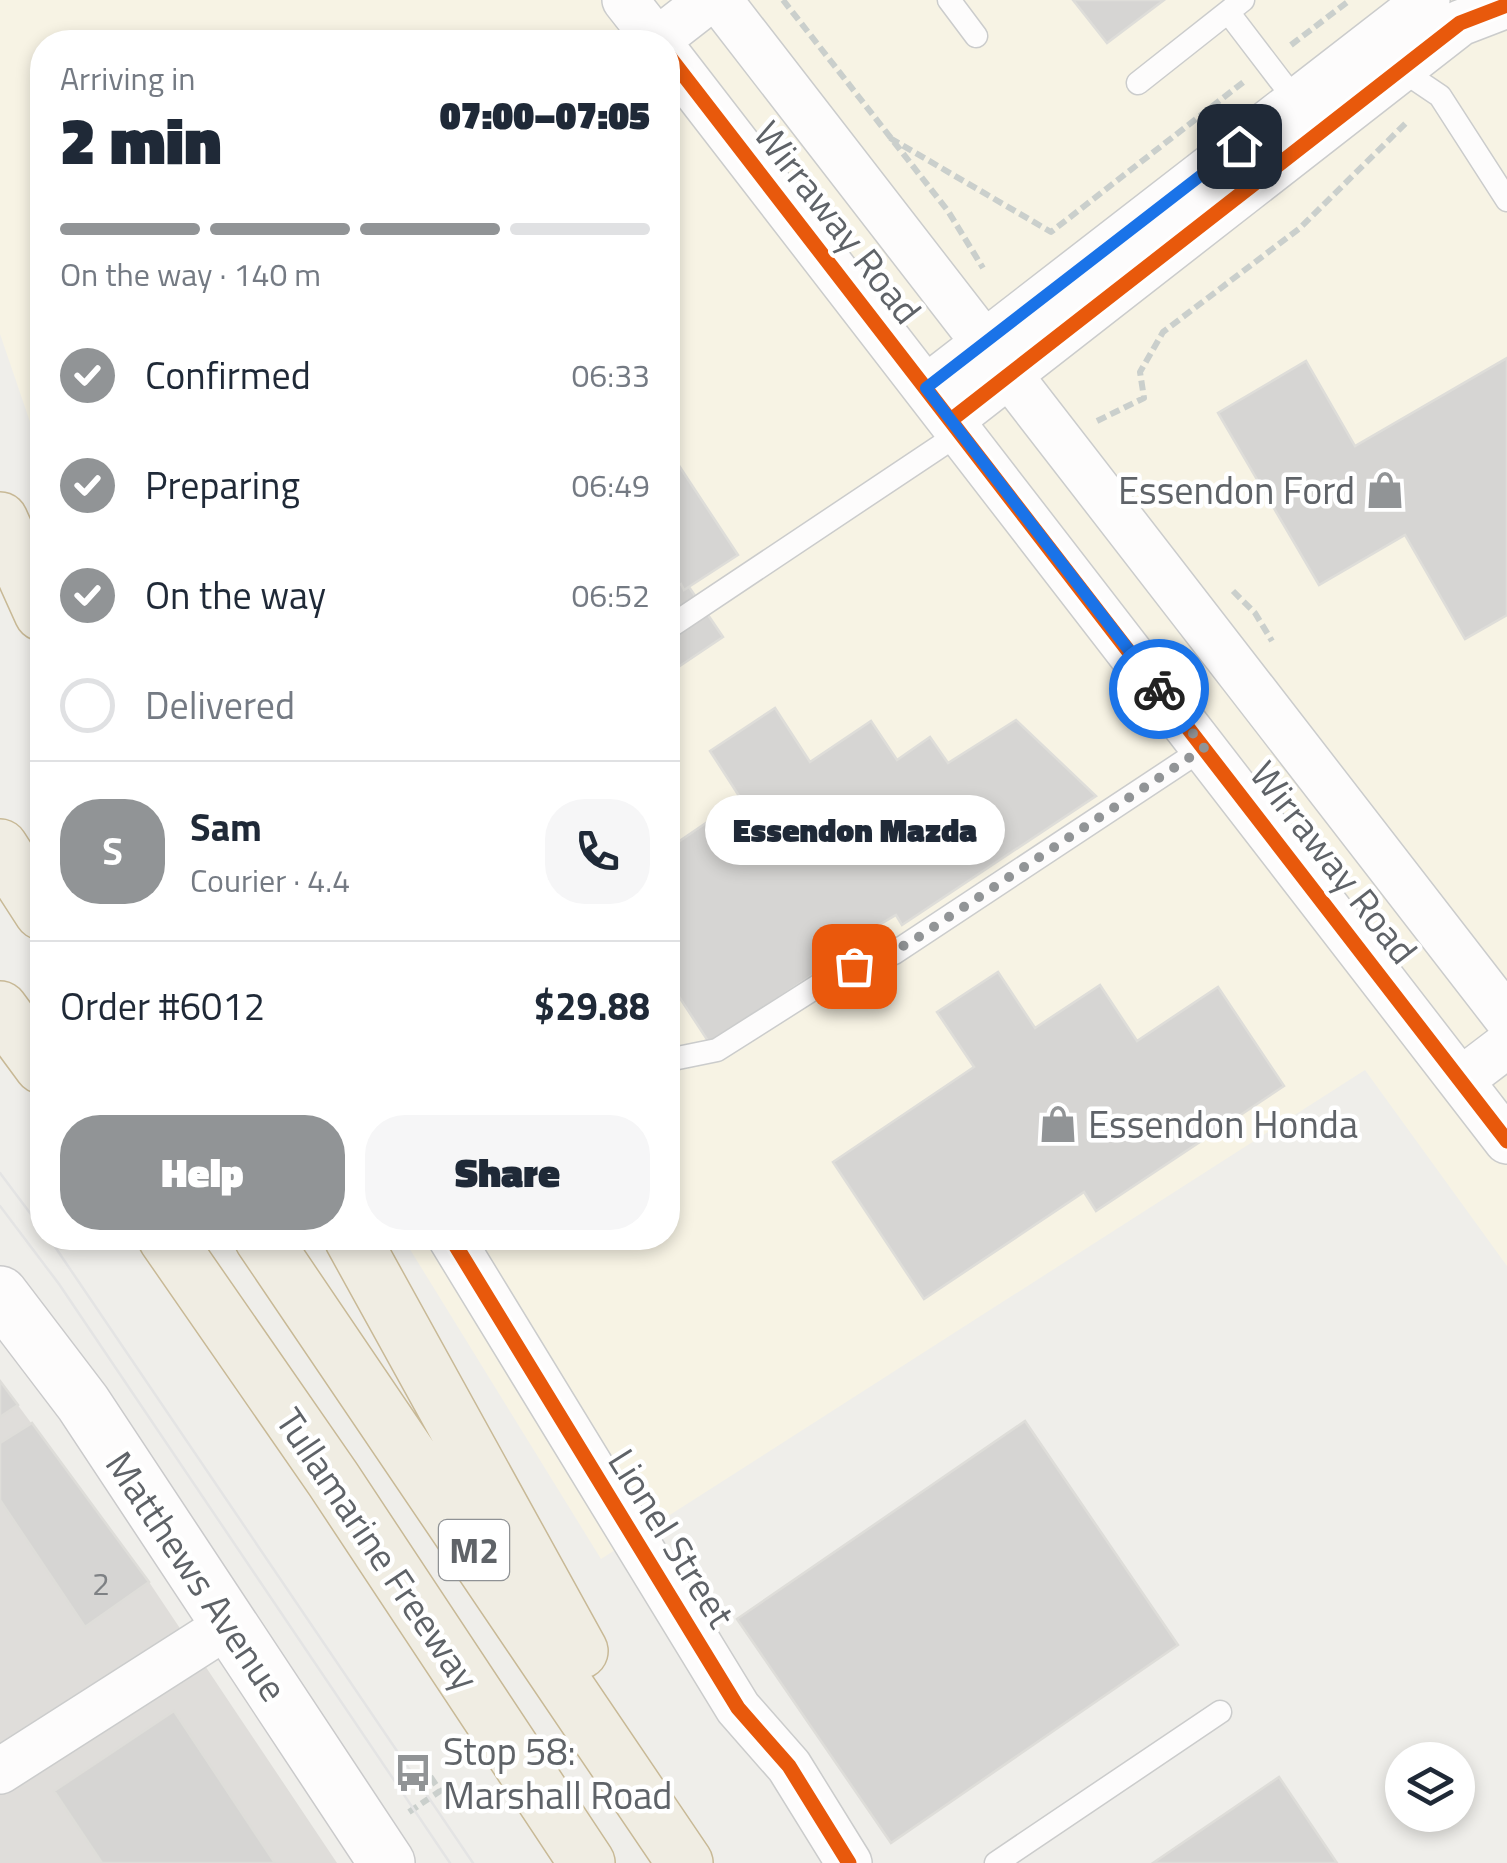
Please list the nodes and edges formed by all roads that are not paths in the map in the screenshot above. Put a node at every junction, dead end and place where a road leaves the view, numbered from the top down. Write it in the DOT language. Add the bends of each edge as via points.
graph roads {
  1 [pos="626,0"];
  2 [pos="709,0"];
  3 [pos="719,0"];
  4 [pos="948,0"];
  5 [pos="1427,0"];
  6 [pos="1501,5"];
  7 [pos="1236,6"];
  8 [pos="648,30"];
  9 [pos="672,30"];
  10 [pos="976,36"];
  11 [pos="1386,55"];
  12 [pos="680,70"];
  13 [pos="1138,82"];
  14 [pos="1296,101"];
  15 [pos="1507,200"];
  16 [pos="997,360"];
  17 [pos="946,414"];
  18 [pos="0,520"];
  19 [pos="30,586"];
  20 [pos="680,619"];
  21 [pos="1204,748"];
  22 [pos="0,847"];
  23 [pos="30,893"];
  24 [pos="0,1009"];
  25 [pos="1507,1018"];
  26 [pos="1507,1045"];
  27 [pos="30,1050"];
  28 [pos="0,1054"];
  29 [pos="680,1058"];
  30 [pos="1460,1080"];
  31 [pos="30,1092"];
  32 [pos="1507,1141"];
  33 [pos="152,1250"];
  34 [pos="174,1250"];
  35 [pos="270,1250"];
  36 [pos="359,1250"];
  37 [pos="458,1250"];
  38 [pos="0,1294"];
  39 [pos="332,1478"];
  40 [pos="230,1624"];
  41 [pos="1220,1712"];
  42 [pos="0,1771"];
  43 [pos="379,1851"];
  44 [pos="586,1863"];
  45 [pos="685,1863"];
  46 [pos="703,1863"];
  47 [pos="849,1863"];
  48 [pos="996,1863"];
  1 -- 8 [label="street"];
  2 -- 9 [label="street"];
  3 -- 16 [label="street, Wirraway Road"];
  4 -- 10 [label="lane"];
  5 -- 11 [label="street"];
  6 -- 11 [label="street"];
  7 -- 13 [label="lane"];
  7 -- 14 [label="lane"];
  11 -- 14 [label="street"];
  11 -- 15 [label="lane" via="1440,96"];
  11 -- 16 [label="street"];
  12 -- 17 [label="street, Wirraway Road"];
  14 -- 16 [label="street" via="1022,316"];
  16 -- 17 [label="street"];
  16 -- 25 [label="street, Wirraway Road"];
  17 -- 20 [label="lane"];
  17 -- 21 [label="street, Wirraway Road"];
  18 -- 19 [label="highway"];
  21 -- 29 [label="lane" via="894,953 832,977 717,1050"];
  21 -- 30 [label="street, Wirraway Road"];
  22 -- 23 [label="highway"];
  24 -- 27 [label="highway"];
  26 -- 30 [label="street"];
  28 -- 31 [label="highway"];
  30 -- 32 [label="street, Wirraway Road"];
  33 -- 39 [label="highway"];
  34 -- 39 [label="highway, Tullamarine Freeway / M2"];
  35 -- 45 [label="highway, Tullamarine Freeway / M2"];
  36 -- 46 [label="highway"];
  37 -- 47 [label="street, Lionel Street" via="738,1708 788,1766"];
  38 -- 40 [label="main road, Matthews Avenue" via="83,1403"];
  39 -- 44 [label="highway, Tullamarine Freeway / M2"];
  40 -- 42 [label="street"];
  40 -- 43 [label="main road, Matthews Avenue"];
  41 -- 48 [label="lane"];
}
